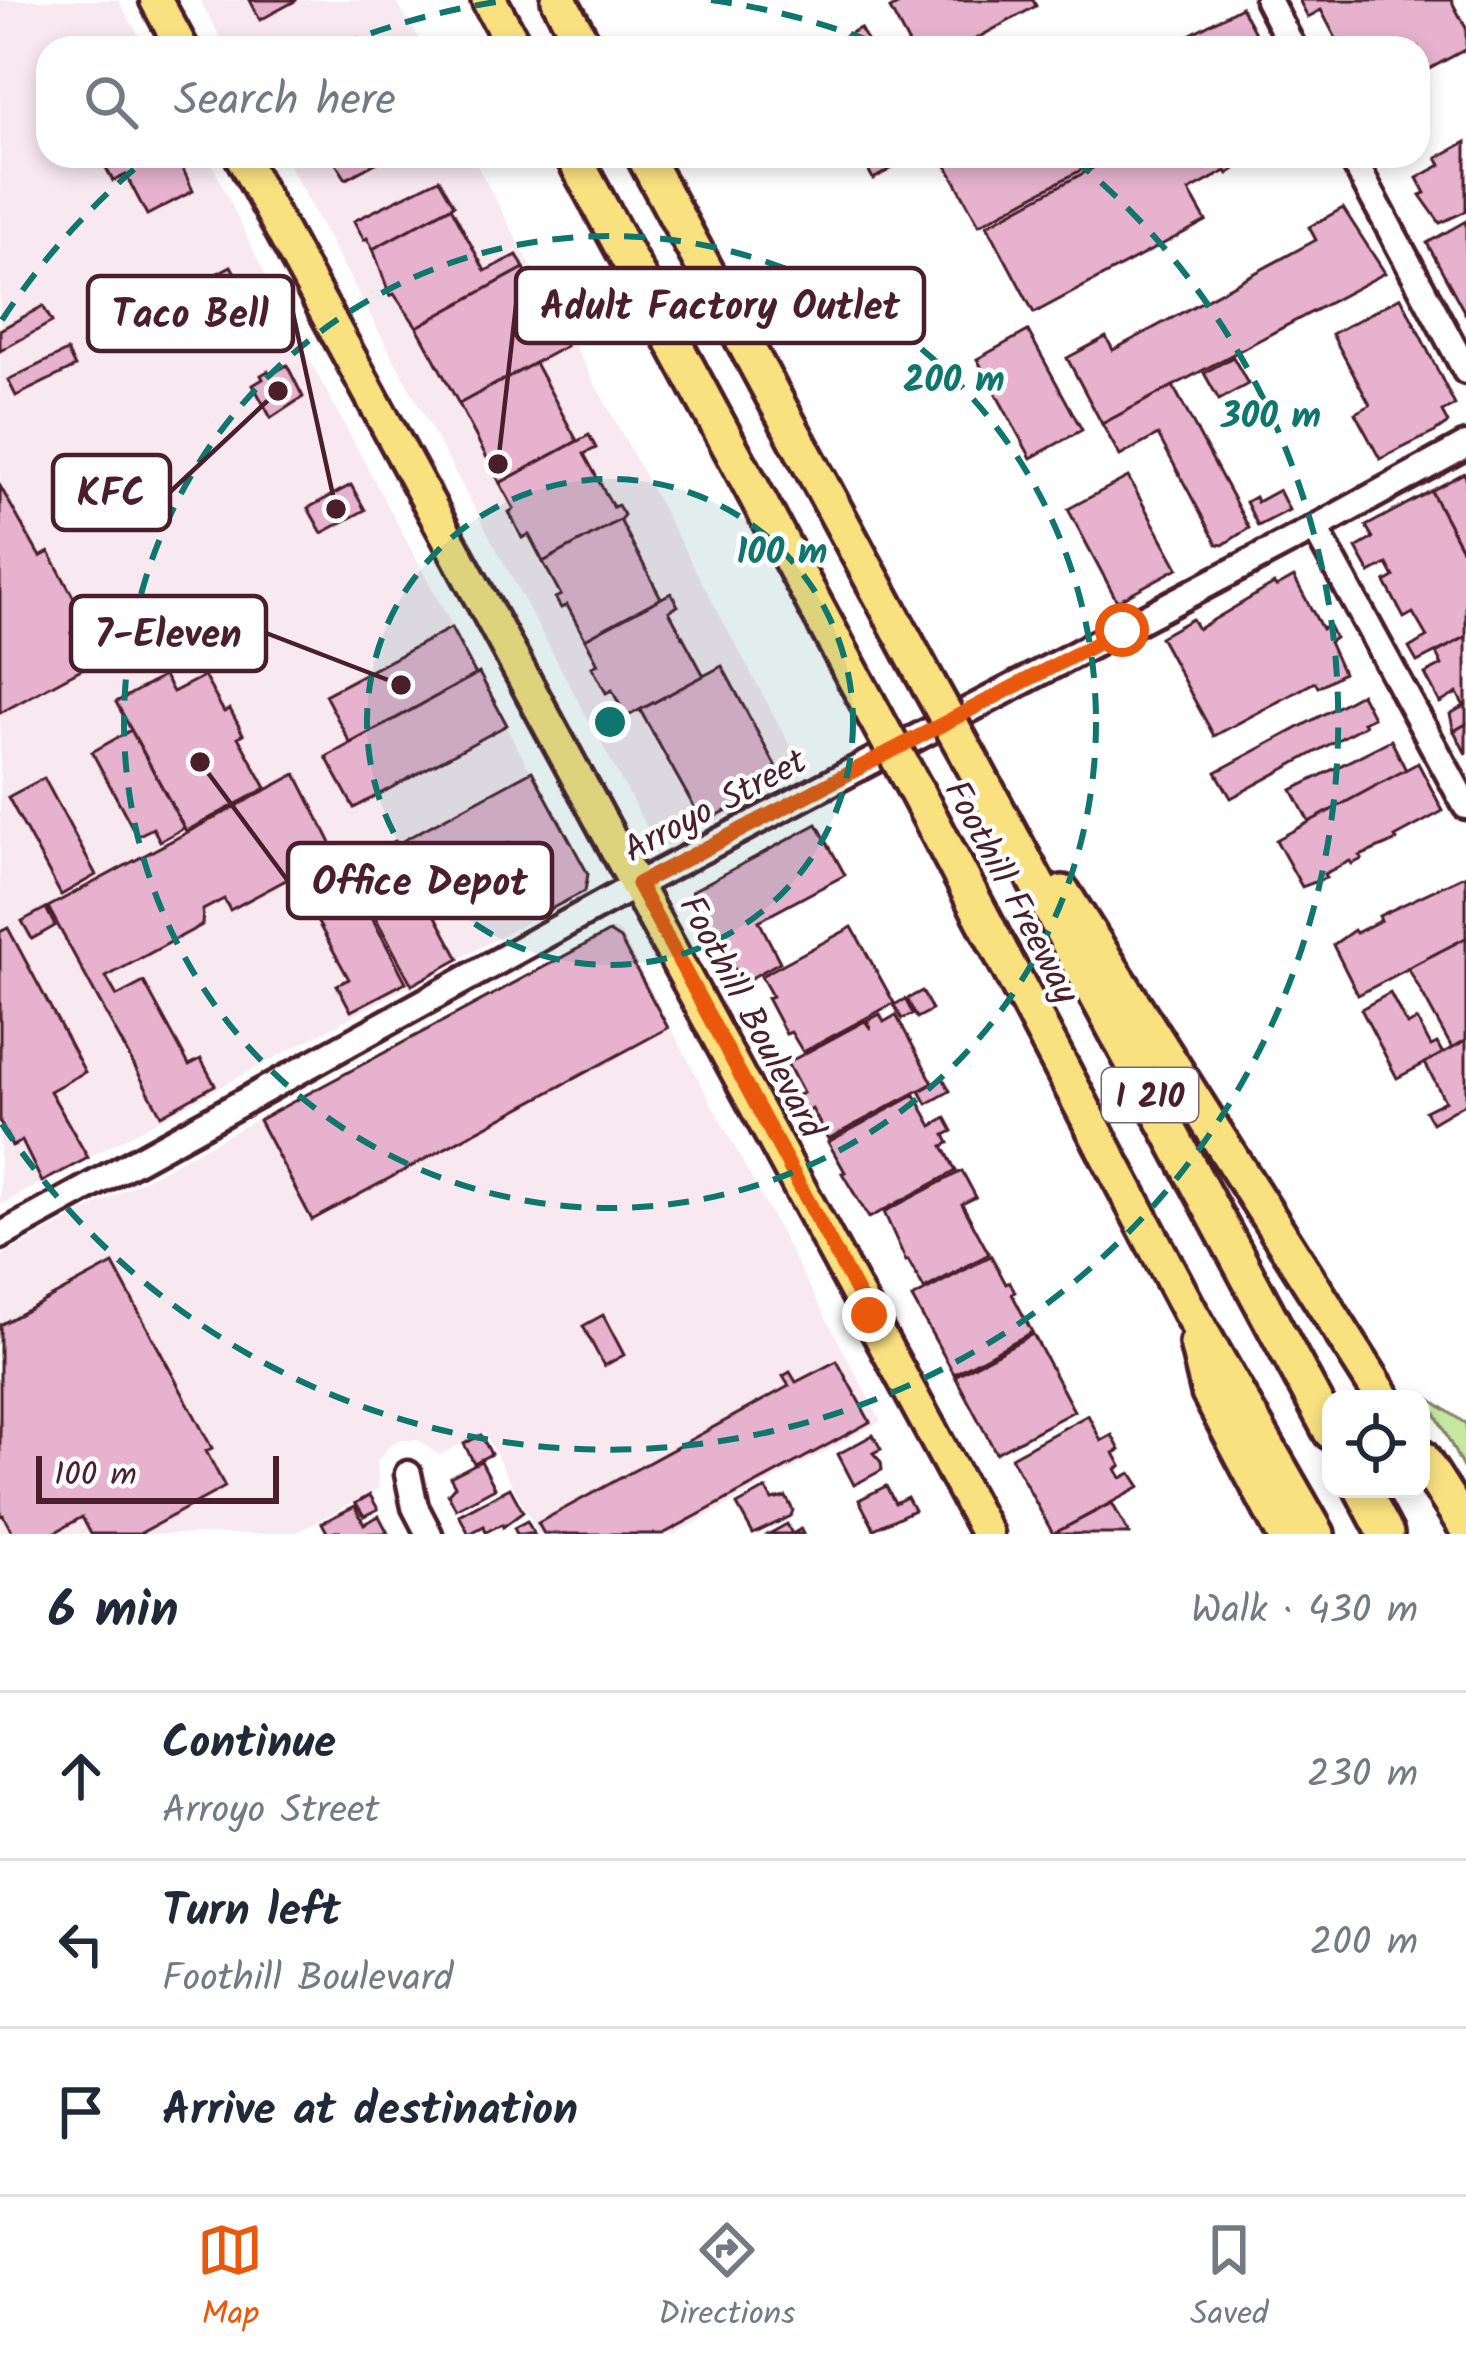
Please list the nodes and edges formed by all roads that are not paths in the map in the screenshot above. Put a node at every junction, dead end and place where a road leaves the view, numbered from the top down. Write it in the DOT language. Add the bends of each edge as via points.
graph roads {
  1 [pos="156,0"];
  2 [pos="489,0"];
  3 [pos="560,0"];
  4 [pos="1268,0"];
  5 [pos="176,36"];
  6 [pos="508,36"];
  7 [pos="579,36"];
  8 [pos="1288,36"];
  9 [pos="248,168"];
  10 [pos="579,168"];
  11 [pos="650,168"];
  12 [pos="1357,168"];
  13 [pos="1466,371"];
  14 [pos="1466,445"];
  15 [pos="1315,528"];
  16 [pos="970,759"];
  17 [pos="1466,806"];
  18 [pos="638,884"];
  19 [pos="0,1236"];
  20 [pos="1190,1312"];
  21 [pos="1378,1390"];
  22 [pos="1322,1415"];
  23 [pos="1430,1470"];
  24 [pos="408,1474"];
  25 [pos="1367,1498"];
  26 [pos="1466,1527"];
  27 [pos="429,1534"];
  28 [pos="987,1534"];
  29 [pos="1284,1534"];
  30 [pos="1317,1534"];
  31 [pos="1386,1534"];
  1 -- 5 [label="main road"];
  2 -- 6 [label="highway"];
  3 -- 7 [label="highway"];
  4 -- 8 [label="street"];
  9 -- 18 [label="main road, Foothill Boulevard"];
  10 -- 20 [label="highway, Foothill Freeway / I 210, bridge"];
  11 -- 16 [label="highway, Foothill Freeway / I 210, bridge"];
  12 -- 13 [label="street"];
  14 -- 15 [label="street, Arroyo Street"];
  15 -- 17 [label="street"];
  15 -- 18 [label="street, Arroyo Street"];
  16 -- 21 [label="highway" via="1082,920"];
  16 -- 22 [label="highway, Foothill Freeway / I 210"];
  18 -- 19 [label="street, Arroyo Street"];
  18 -- 28 [label="main road, Foothill Boulevard"];
  20 -- 29 [label="highway" via="1209,1393"];
  20 -- 30 [label="highway, Foothill Freeway / I 210"];
  23 -- 26 [label="highway"];
  24 -- 27 [label="street"];
  25 -- 31 [label="highway"];
}
